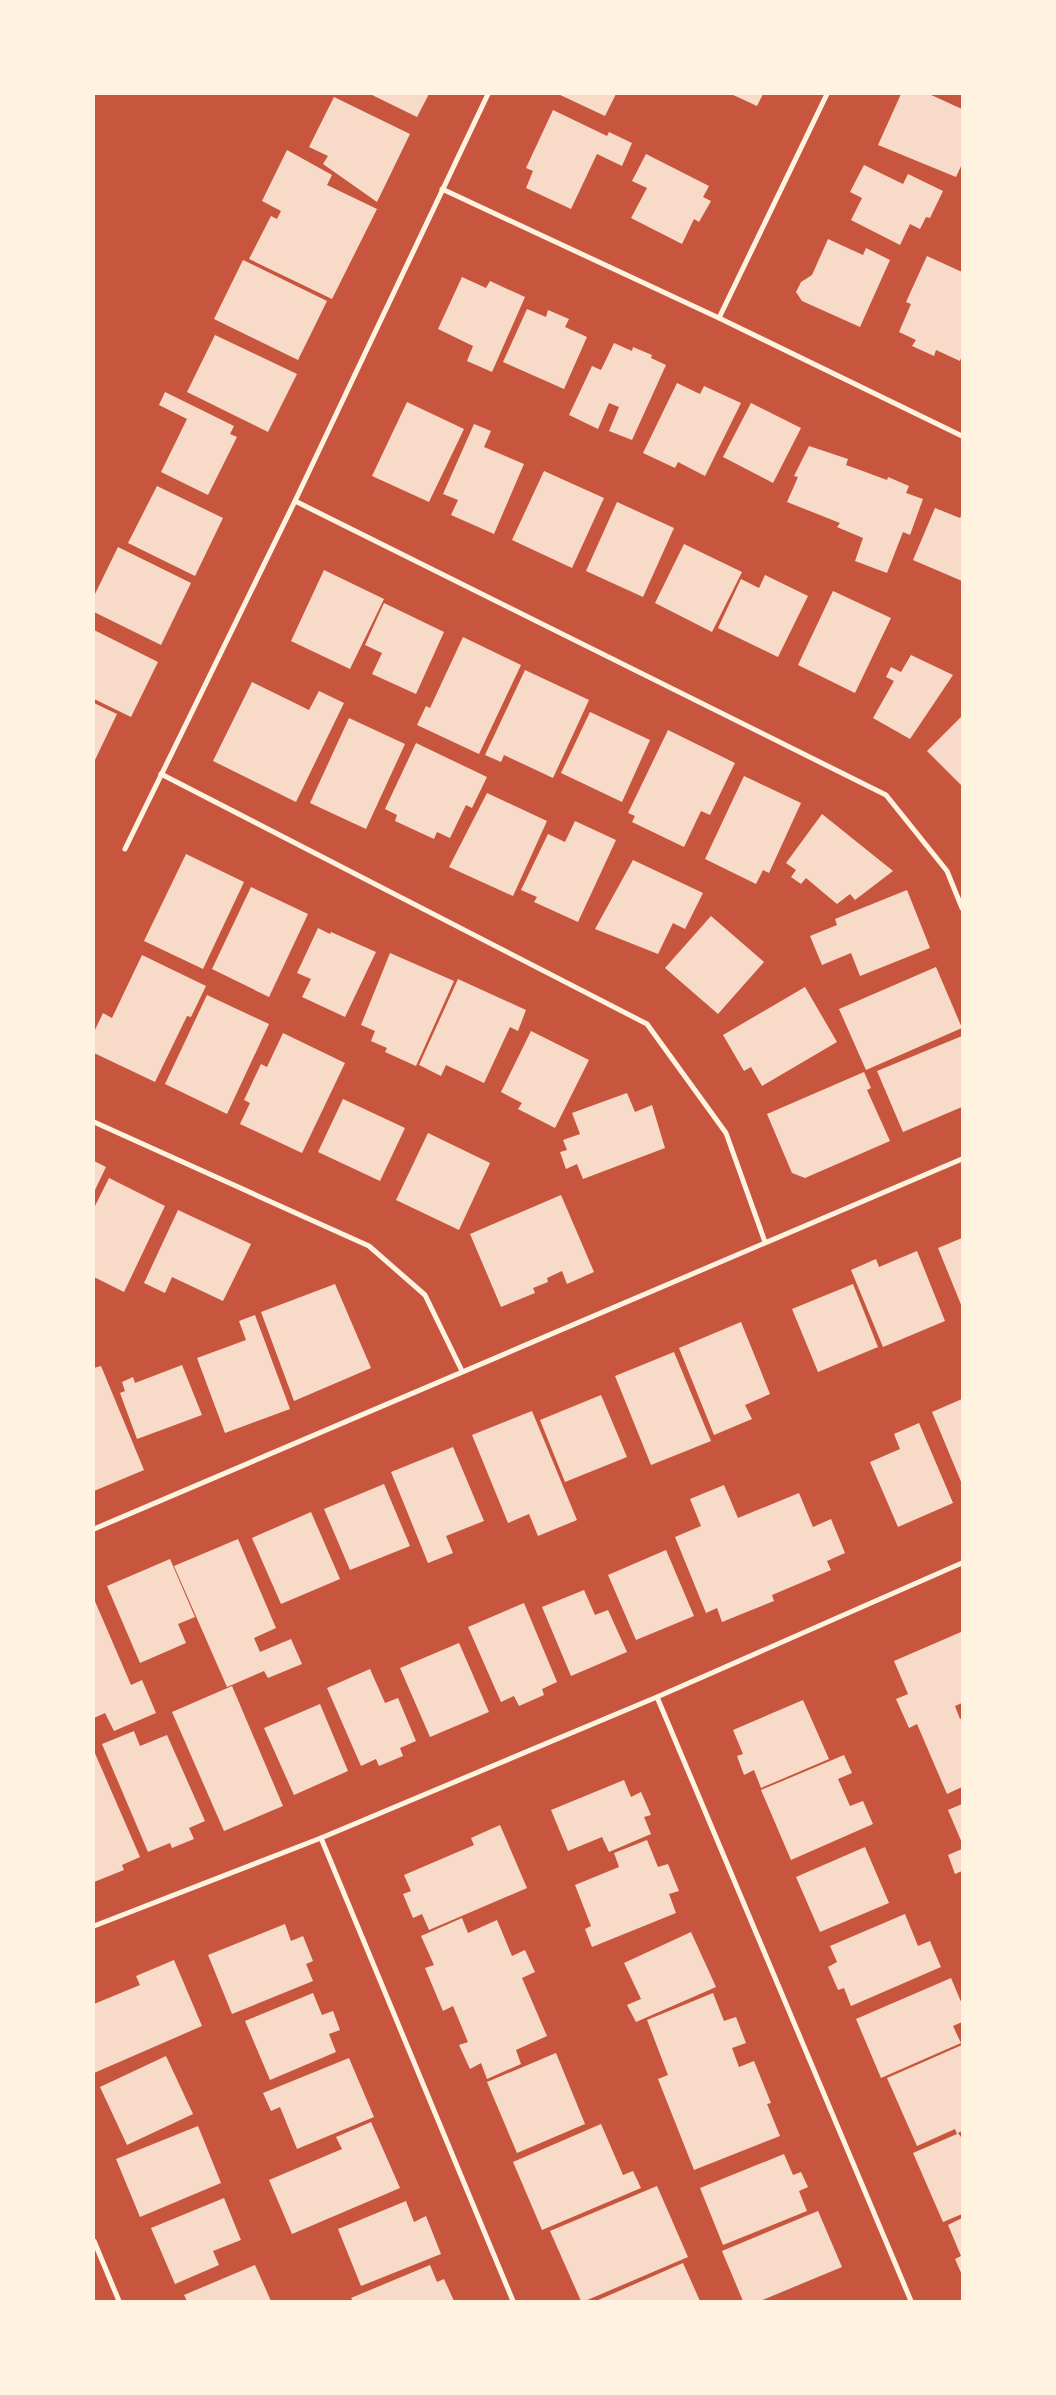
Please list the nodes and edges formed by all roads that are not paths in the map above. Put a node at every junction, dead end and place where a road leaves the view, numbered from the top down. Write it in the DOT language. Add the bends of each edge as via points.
graph roads {
  1 [pos="488,94"];
  2 [pos="827,94"];
  3 [pos="442,189"];
  4 [pos="719,318"];
  5 [pos="962,436"];
  6 [pos="295,501"];
  7 [pos="161,774"];
  8 [pos="125,849"];
  9 [pos="962,908"];
  10 [pos="94,1122"];
  11 [pos="962,1159"];
  12 [pos="765,1242"];
  13 [pos="462,1371"];
  14 [pos="94,1529"];
  15 [pos="962,1564"];
  16 [pos="657,1697"];
  17 [pos="321,1838"];
  18 [pos="94,1926"];
  19 [pos="94,2241"];
  20 [pos="119,2301"];
  21 [pos="513,2301"];
  22 [pos="911,2301"];
  1 -- 3 [label="street"];
  2 -- 4 [label="street"];
  3 -- 4 [label="street"];
  3 -- 6 [label="street"];
  4 -- 5 [label="street"];
  6 -- 7 [label="street"];
  6 -- 9 [label="street" via="886,795 947,871"];
  7 -- 8 [label="street"];
  7 -- 12 [label="street" via="647,1024 726,1133"];
  10 -- 13 [label="street" via="369,1246 425,1295"];
  11 -- 12 [label="street"];
  12 -- 13 [label="street"];
  13 -- 14 [label="street"];
  15 -- 16 [label="street"];
  16 -- 17 [label="street"];
  16 -- 22 [label="street"];
  17 -- 18 [label="street"];
  17 -- 21 [label="street"];
  19 -- 20 [label="street"];
}
